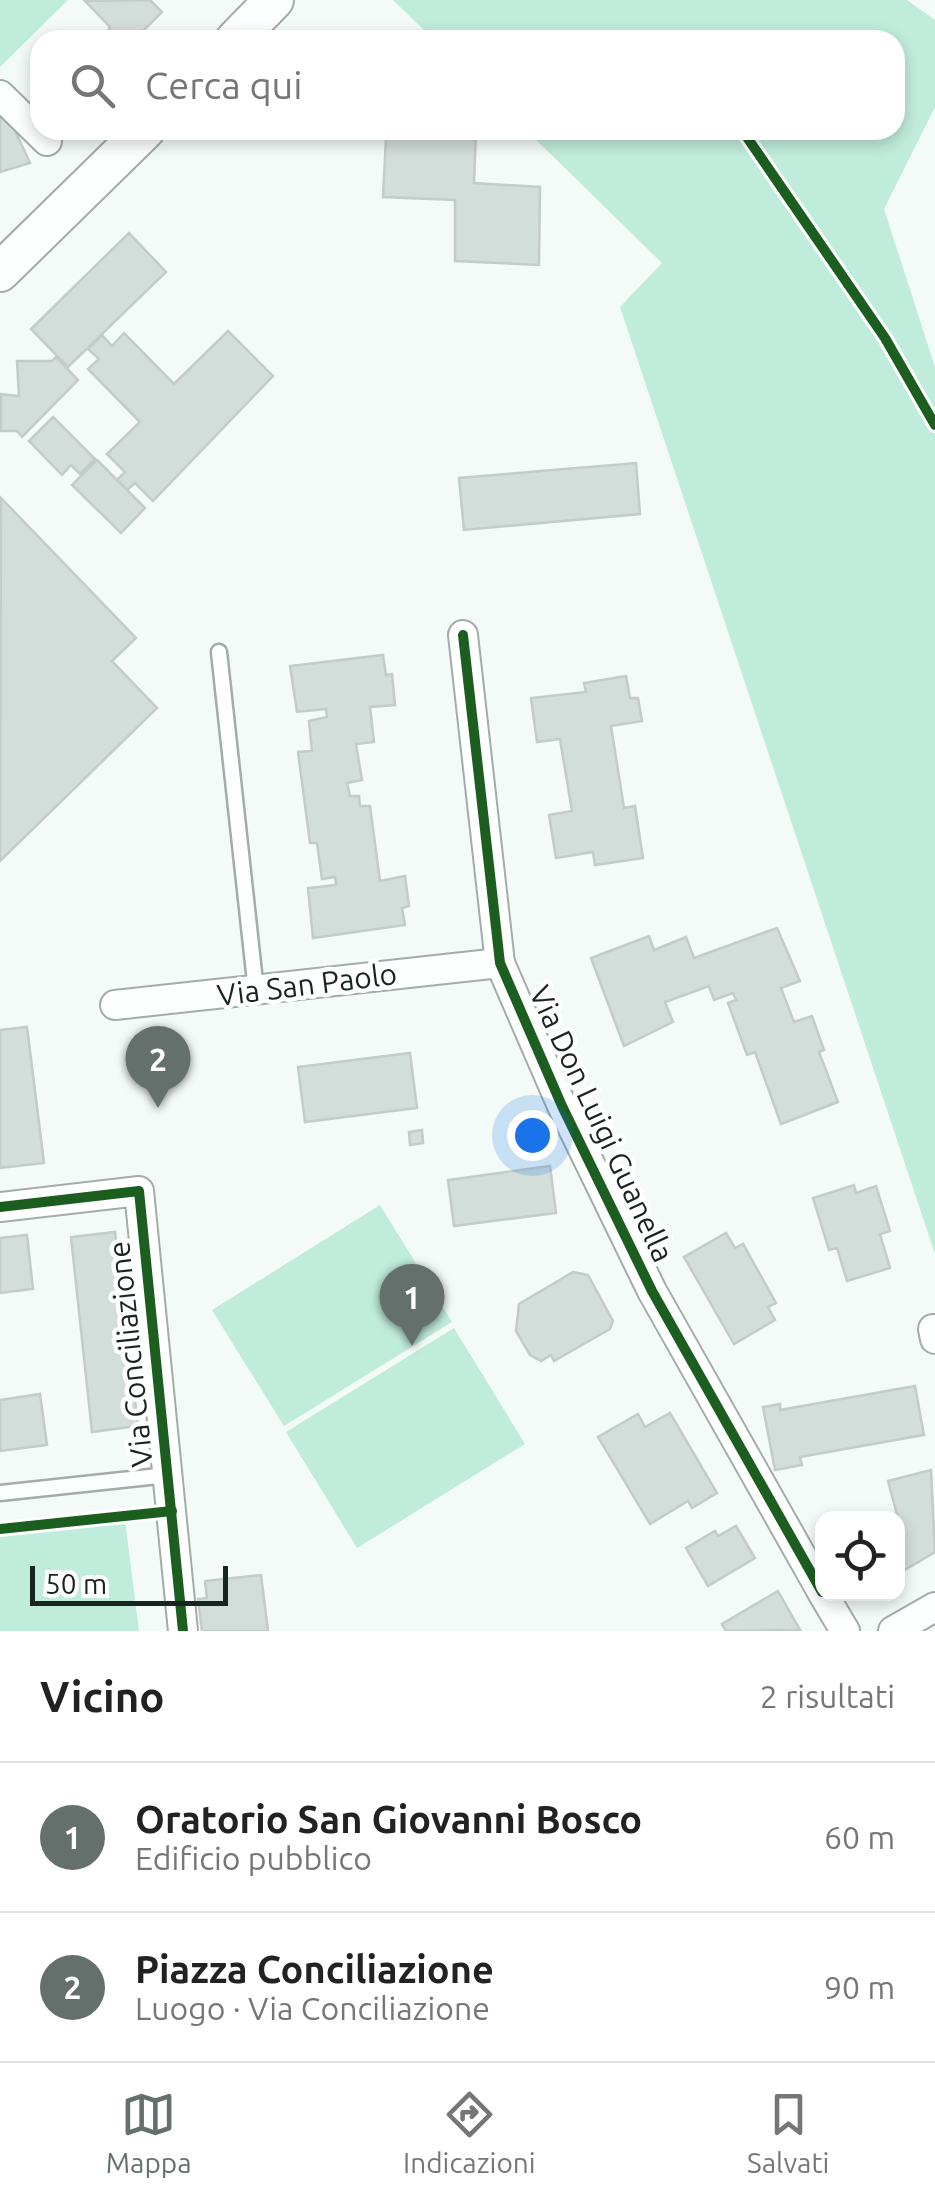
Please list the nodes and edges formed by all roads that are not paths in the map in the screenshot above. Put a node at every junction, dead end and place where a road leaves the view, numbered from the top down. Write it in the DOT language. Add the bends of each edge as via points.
graph roads {
  1 [pos="0,95"];
  2 [pos="30,124"];
  3 [pos="135,140"];
  4 [pos="0,272"];
  5 [pos="464,636"];
  6 [pos="220,652"];
  7 [pos="500,963"];
  8 [pos="256,992"];
  9 [pos="114,1005"];
  10 [pos="0,1207"];
  11 [pos="169,1475"];
  12 [pos="0,1493"];
  13 [pos="815,1579"];
  14 [pos="827,1601"];
  15 [pos="935,1607"];
  16 [pos="182,1631"];
  17 [pos="844,1631"];
  18 [pos="893,1631"];
  1 -- 2 [label="street"];
  3 -- 4 [label="street"];
  5 -- 7 [label="street, Via Don Luigi Guanella"];
  6 -- 8 [label="lane"];
  7 -- 8 [label="street, Via San Paolo"];
  7 -- 13 [label="street, Via Don Luigi Guanella" via="652,1290"];
  8 -- 9 [label="street, Via San Paolo"];
  10 -- 11 [label="street, Via Conciliazione" via="139,1192"];
  11 -- 12 [label="lane"];
  11 -- 16 [label="street, Via Conciliazione"];
  14 -- 17 [label="street, Via Don Luigi Guanella"];
  15 -- 18 [label="street"];
}
